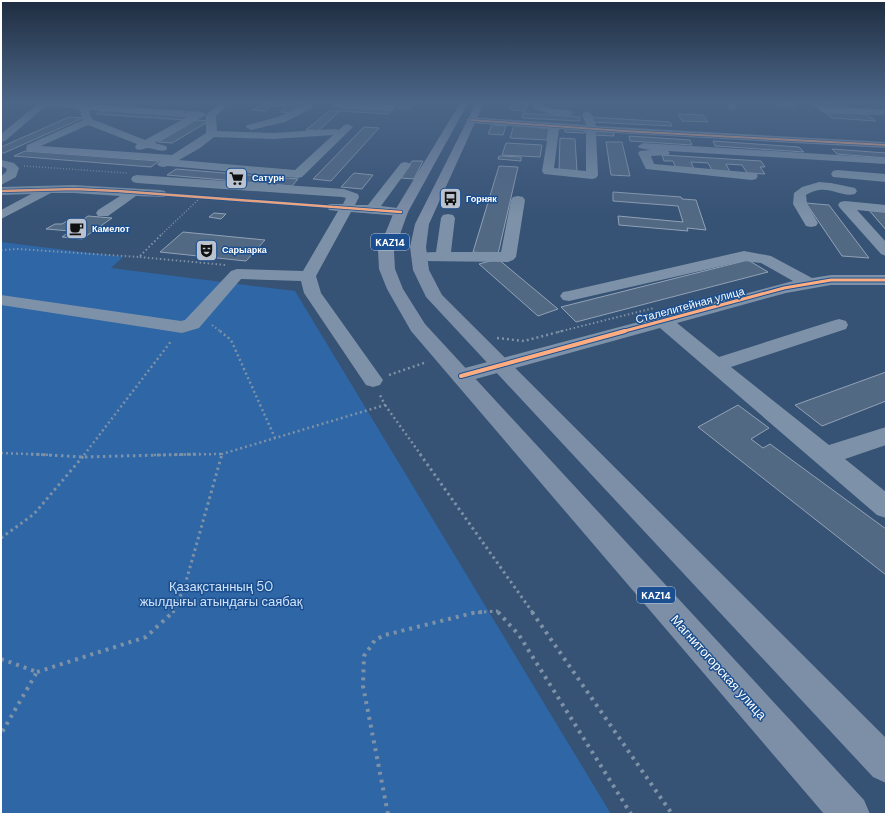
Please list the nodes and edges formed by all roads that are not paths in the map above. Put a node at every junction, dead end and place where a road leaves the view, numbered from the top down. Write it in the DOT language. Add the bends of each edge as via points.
graph roads {
  1 [pos="44,141"];
  2 [pos="137,141"];
  3 [pos="150,141"];
  4 [pos="199,141"];
  5 [pos="326,141"];
  6 [pos="442,141"];
  7 [pos="461,141"];
  8 [pos="553,141"];
  9 [pos="591,141"];
  10 [pos="642,141"];
  11 [pos="701,141"];
  12 [pos="818,141"];
  13 [pos="145,144"];
  14 [pos="886,145"];
  15 [pos="706,150"];
  16 [pos="185,152"];
  17 [pos="127,154"];
  18 [pos="825,158"];
  19 [pos="169,160"];
  20 [pos="886,161"];
  21 [pos="5,164"];
  22 [pos="405,165"];
  23 [pos="774,165"];
  24 [pos="795,167"];
  25 [pos="141,176"];
  26 [pos="752,176"];
  27 [pos="818,176"];
  28 [pos="886,178"];
  29 [pos="836,180"];
  30 [pos="1,182"];
  31 [pos="202,183"];
  32 [pos="49,190"];
  33 [pos="1,191"];
  34 [pos="118,191"];
  35 [pos="133,192"];
  36 [pos="185,196"];
  37 [pos="518,200"];
  38 [pos="864,207"];
  39 [pos="347,208"];
  40 [pos="886,209"];
  41 [pos="371,210"];
  42 [pos="401,212"];
  43 [pos="103,213"];
  44 [pos="1,215"];
  45 [pos="448,218"];
  46 [pos="811,223"];
  47 [pos="886,251"];
  48 [pos="419,256"];
  49 [pos="443,256"];
  50 [pos="308,276"];
  51 [pos="886,280"];
  52 [pos="810,284"];
  53 [pos="569,296"];
  54 [pos="1,300"];
  55 [pos="664,322"];
  56 [pos="839,326"];
  57 [pos="501,365"];
  58 [pos="716,366"];
  59 [pos="461,376"];
  60 [pos="373,380"];
  61 [pos="886,436"];
  62 [pos="825,456"];
  63 [pos="886,507"];
  64 [pos="886,764"];
  65 [pos="850,814"];
  1 -- 17 [label="street" via="30,147 31,149"];
  2 -- 13 [label="street"];
  3 -- 13 [label="street"];
  4 -- 16 [label="street"];
  5 -- 19 [label="street" via="298,174"];
  6 -- 42 [label="main road, Магнитогорская улица / KAZ14"];
  7 -- 48 [label="main road, KAZ14" via="422,224"];
  8 -- 9 [label="street" via="548,171 592,175"];
  10 -- 15 [label="street"];
  11 -- 15 [label="street"];
  12 -- 14 [label="street"];
  13 -- 16 [label="street"];
  13 -- 17 [label="street"];
  15 -- 18 [label="street"];
  15 -- 26 [label="street" via="707,154 644,153 650,167 655,169"];
  16 -- 19 [label="street"];
  17 -- 19 [label="street"];
  18 -- 20 [label="street"];
  18 -- 29 [label="street"];
  19 -- 25 [label="street"];
  21 -- 30 [label="street" via="13,168 12,174"];
  22 -- 41 [label="street"];
  23 -- 24 [label="street"];
  25 -- 31 [label="street"];
  25 -- 34 [label="street"];
  27 -- 29 [label="street" via="828,184"];
  28 -- 29 [label="street"];
  29 -- 38 [label="street" via="851,191"];
  29 -- 46 [label="street" via="814,185 800,193 800,204"];
  31 -- 36 [label="street"];
  31 -- 39 [label="street" via="344,193 353,197"];
  32 -- 33 [label="street"];
  32 -- 34 [label="street"];
  32 -- 44 [label="street"];
  34 -- 35 [label="street"];
  35 -- 36 [label="street"];
  35 -- 43 [label="street"];
  36 -- 39 [label="street"];
  37 -- 49 [label="street" via="508,257"];
  38 -- 40 [label="street"];
  38 -- 47 [label="street" via="845,205"];
  39 -- 41 [label="street"];
  39 -- 50 [label="street"];
  41 -- 42 [label="street"];
  42 -- 59 [label="main road, Магнитогорская улица / KAZ14" via="386,251 387,269 394,289 418,327"];
  45 -- 49 [label="street"];
  48 -- 49 [label="street"];
  48 -- 57 [label="main road, KAZ14" via="420,270 435,297"];
  50 -- 54 [label="street" via="237,274 190,323"];
  50 -- 60 [label="street" via="313,294"];
  51 -- 52 [label="street, Сталелитейная улица" via="831,280"];
  52 -- 53 [label="street" via="765,259 744,256"];
  52 -- 55 [label="street, Сталелитейная улица" via="784,288"];
  55 -- 57 [label="street, Сталелитейная улица"];
  55 -- 58 [label="street"];
  56 -- 58 [label="street"];
  57 -- 59 [label="street"];
  57 -- 64 [label="main road, KAZ14"];
  58 -- 62 [label="street"];
  59 -- 65 [label="main road, Магнитогорская улица / KAZ14"];
  61 -- 62 [label="street"];
  62 -- 63 [label="street"];
}
